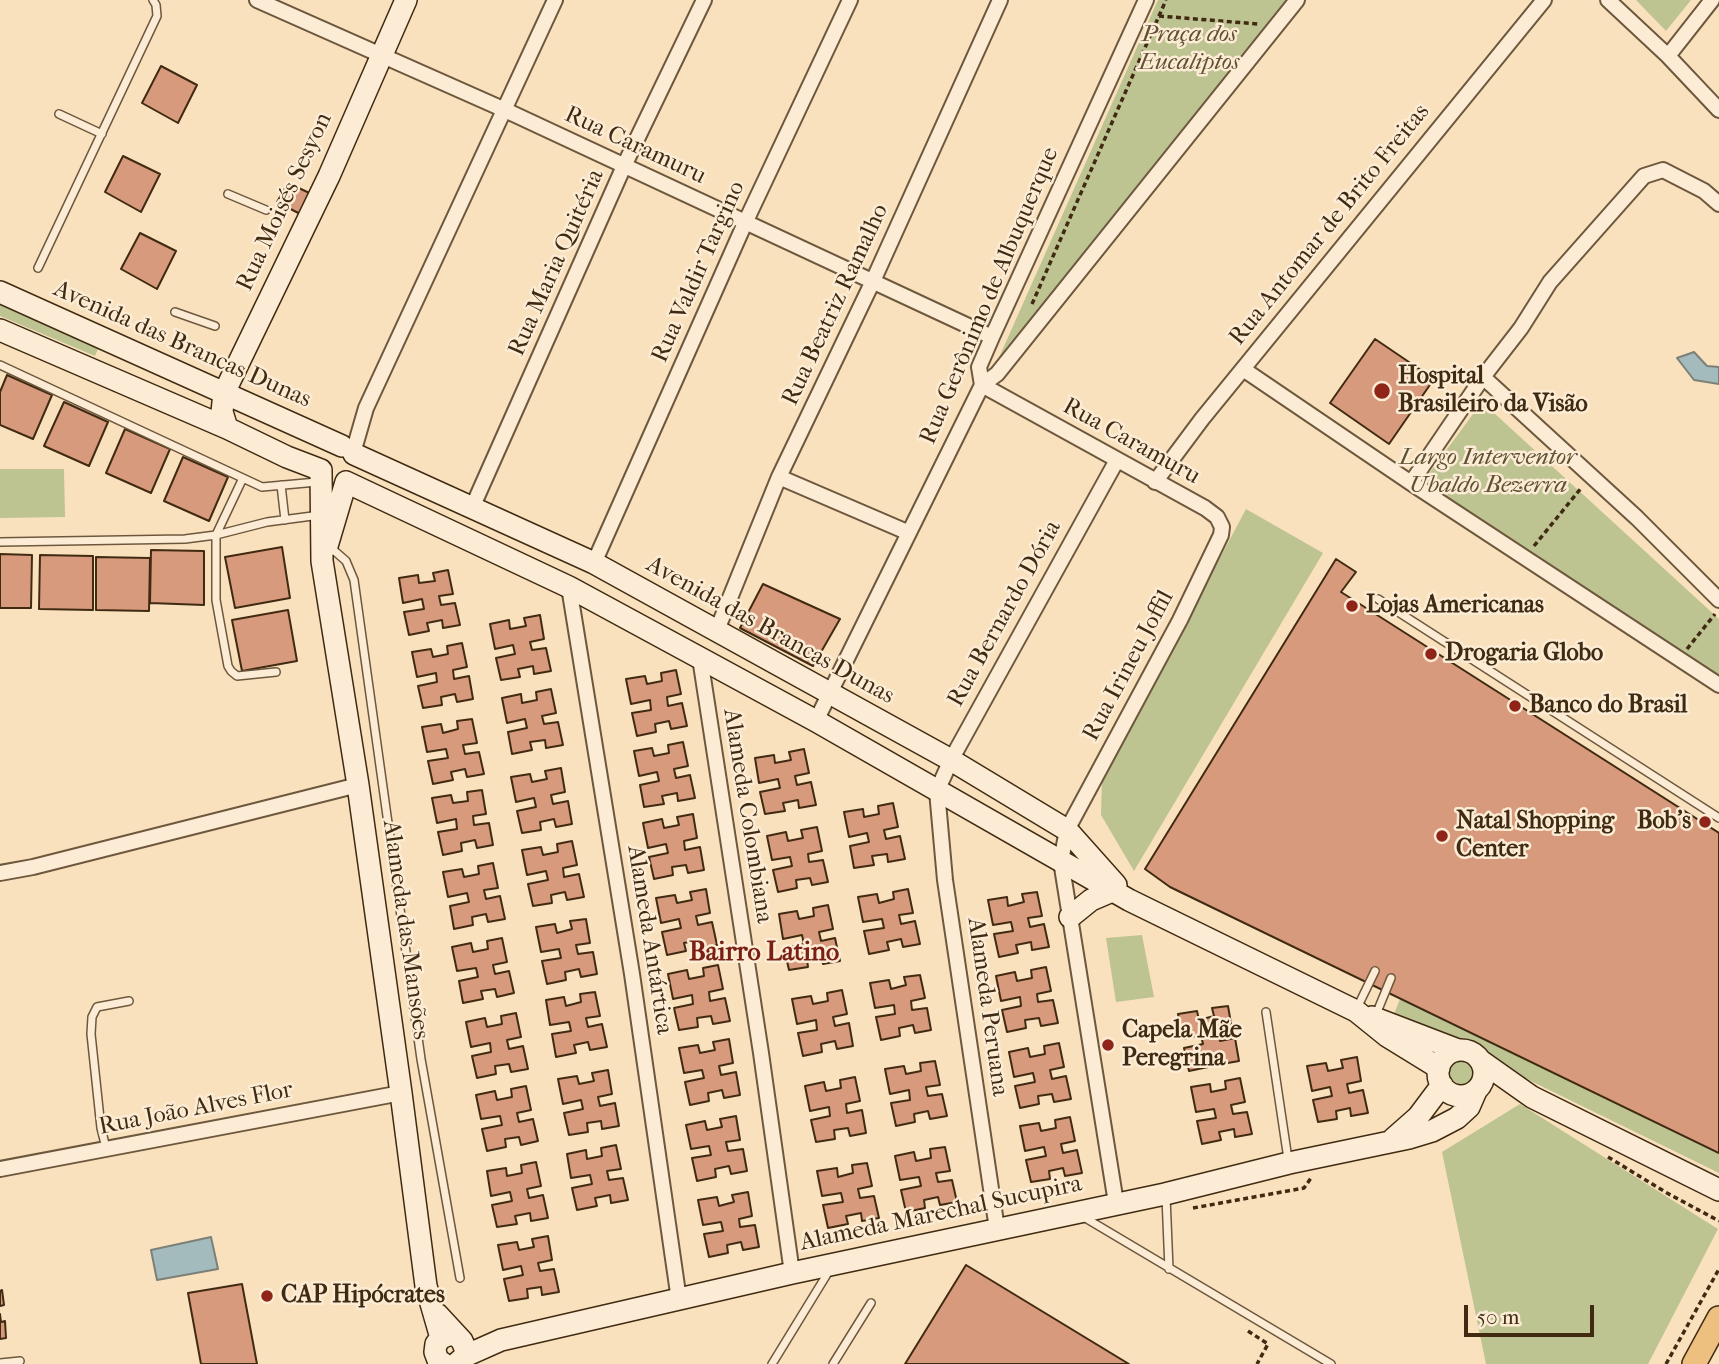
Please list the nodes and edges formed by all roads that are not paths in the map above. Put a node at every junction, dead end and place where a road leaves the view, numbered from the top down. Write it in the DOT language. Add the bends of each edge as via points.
graph roads {
  1 [pos="153,0"];
  2 [pos="257,0"];
  3 [pos="406,0"];
  4 [pos="555,0"];
  5 [pos="704,0"];
  6 [pos="850,0"];
  7 [pos="1000,0"];
  8 [pos="1146,0"];
  9 [pos="1297,0"];
  10 [pos="1544,0"];
  11 [pos="1608,0"];
  12 [pos="1712,0"];
  13 [pos="381,54"];
  14 [pos="1668,55"];
  15 [pos="505,110"];
  16 [pos="1719,110"];
  17 [pos="59,114"];
  18 [pos="102,134"];
  19 [pos="624,166"];
  20 [pos="228,194"];
  21 [pos="1719,204"];
  22 [pos="266,209"];
  23 [pos="746,223"];
  24 [pos="38,268"];
  25 [pos="873,281"];
  26 [pos="0,292"];
  27 [pos="175,312"];
  28 [pos="215,327"];
  29 [pos="0,330"];
  30 [pos="992,337"];
  31 [pos="112,343"];
  32 [pos="0,365"];
  33 [pos="1243,369"];
  34 [pos="98,371"];
  35 [pos="1483,377"];
  36 [pos="982,385"];
  37 [pos="224,393"];
  38 [pos="227,428"];
  39 [pos="348,450"];
  40 [pos="1117,460"];
  41 [pos="321,475"];
  42 [pos="779,477"];
  43 [pos="243,478"];
  44 [pos="346,482"];
  45 [pos="1155,482"];
  46 [pos="1411,483"];
  47 [pos="281,485"];
  48 [pos="378,497"];
  49 [pos="472,508"];
  50 [pos="329,514"];
  51 [pos="285,520"];
  52 [pos="1220,521"];
  53 [pos="907,532"];
  54 [pos="216,535"];
  55 [pos="0,542"];
  56 [pos="323,550"];
  57 [pos="594,564"];
  58 [pos="569,587"];
  59 [pos="1378,599"];
  60 [pos="1719,600"];
  61 [pos="717,630"];
  62 [pos="700,658"];
  63 [pos="276,672"];
  64 [pos="1719,685"];
  65 [pos="831,694"];
  66 [pos="816,721"];
  67 [pos="951,761"];
  68 [pos="358,785"];
  69 [pos="937,791"];
  70 [pos="1719,818"];
  71 [pos="1067,830"];
  72 [pos="1061,861"];
  73 [pos="0,873"];
  74 [pos="1121,895"];
  75 [pos="1070,917"];
  76 [pos="1375,971"];
  77 [pos="1391,978"];
  78 [pos="129,1001"];
  79 [pos="1266,1012"];
  80 [pos="1365,1015"];
  81 [pos="1458,1050"];
  82 [pos="1441,1076"];
  83 [pos="1480,1078"];
  84 [pos="401,1093"];
  85 [pos="1391,1141"];
  86 [pos="106,1149"];
  87 [pos="1289,1163"];
  88 [pos="0,1169"];
  89 [pos="1719,1190"];
  90 [pos="1166,1194"];
  91 [pos="1116,1203"];
  92 [pos="1076,1212"];
  93 [pos="997,1229"];
  94 [pos="833,1264"];
  95 [pos="1169,1269"];
  96 [pos="792,1273"];
  97 [pos="460,1278"];
  98 [pos="679,1300"];
  99 [pos="871,1303"];
  100 [pos="1719,1318"];
  101 [pos="450,1353"];
  102 [pos="20,1361"];
  103 [pos="0,1363"];
  104 [pos="772,1364"];
  105 [pos="833,1364"];
  106 [pos="1331,1364"];
  107 [pos="1694,1364"];
  1 -- 18 [label="lane" via="156,16"];
  2 -- 13 [label="street, Rua Caramuru"];
  3 -- 13 [label="main road, Rua Moisés Sesyon"];
  4 -- 15 [label="street"];
  5 -- 19 [label="street, Rua Maria Quitéria"];
  6 -- 23 [label="street, Rua Valdir Targino"];
  7 -- 25 [label="street, Rua Beatriz Ramalho"];
  8 -- 30 [label="street, Rua Gerônimo de Albuquerque"];
  9 -- 36 [label="street" via="997,374"];
  10 -- 33 [label="street, Rua Antomar de Brito Freitas"];
  11 -- 14 [label="street"];
  12 -- 14 [label="street"];
  13 -- 15 [label="street, Rua Caramuru"];
  13 -- 37 [label="main road, Rua Moisés Sesyon" via="329,176"];
  14 -- 16 [label="street"];
  15 -- 19 [label="street, Rua Caramuru"];
  15 -- 39 [label="street"];
  17 -- 18 [label="lane"];
  18 -- 24 [label="lane"];
  19 -- 23 [label="street, Rua Caramuru"];
  19 -- 49 [label="street, Rua Maria Quitéria"];
  20 -- 22 [label="lane"];
  21 -- 35 [label="street" via="1662,170 1644,176 1550,282"];
  23 -- 25 [label="street, Rua Caramuru"];
  23 -- 57 [label="street, Rua Valdir Targino"];
  25 -- 30 [label="street, Rua Caramuru"];
  25 -- 42 [label="street, Rua Beatriz Ramalho"];
  26 -- 31 [label="main road, Avenida das Brancas Dunas"];
  27 -- 28 [label="lane"];
  29 -- 34 [label="main road"];
  30 -- 36 [label="street, Rua Gerônimo de Albuquerque" via="979,367"];
  31 -- 34 [label="main road"];
  31 -- 37 [label="main road, Avenida das Brancas Dunas"];
  32 -- 43 [label="lane"];
  33 -- 45 [label="street, Rua Antomar de Brito Freitas"];
  33 -- 46 [label="street"];
  34 -- 38 [label="main road"];
  35 -- 46 [label="street"];
  35 -- 60 [label="street"];
  36 -- 40 [label="street, Rua Caramuru"];
  36 -- 53 [label="street, Rua Gerônimo de Albuquerque"];
  37 -- 38 [label="main road" via="222,412"];
  37 -- 39 [label="main road, Avenida das Brancas Dunas"];
  38 -- 41 [label="main road"];
  39 -- 41 [label="main road" via="326,451 320,460"];
  39 -- 44 [label="main road" via="357,470"];
  39 -- 49 [label="main road, Avenida das Brancas Dunas"];
  40 -- 45 [label="street, Rua Caramuru"];
  40 -- 67 [label="street, Rua Bernardo Dória"];
  41 -- 44 [label="main road" via="329,481"];
  41 -- 47 [label="lane"];
  41 -- 50 [label="main road, Alameda das Mansões"];
  42 -- 53 [label="street"];
  42 -- 61 [label="street, Rua Beatriz Ramalho"];
  43 -- 47 [label="lane" via="262,487"];
  43 -- 54 [label="lane"];
  44 -- 48 [label="main road, Avenida das Brancas Dunas"];
  44 -- 50 [label="main road, Alameda das Mansões"];
  45 -- 52 [label="street, Rua Caramuru" via="1214,513"];
  46 -- 64 [label="street"];
  47 -- 51 [label="lane"];
  48 -- 50 [label="main road" via="357,500"];
  48 -- 58 [label="main road, Avenida das Brancas Dunas"];
  49 -- 57 [label="main road, Avenida das Brancas Dunas"];
  50 -- 51 [label="lane"];
  50 -- 56 [label="main road, Alameda das Mansões"];
  51 -- 54 [label="lane"];
  52 -- 71 [label="street, Rua Irineu Joffil" via="1221,535 1180,620"];
  53 -- 65 [label="street, Rua Gerônimo de Albuquerque"];
  54 -- 55 [label="lane" via="139,542"];
  54 -- 63 [label="lane" via="216,600 228,666 237,677"];
  56 -- 68 [label="main road, Alameda das Mansões"];
  56 -- 97 [label="lane" via="346,561 354,580 421,1059"];
  57 -- 61 [label="main road, Avenida das Brancas Dunas"];
  58 -- 62 [label="main road, Avenida das Brancas Dunas"];
  58 -- 98 [label="street, Alameda Antártica"];
  59 -- 70 [label="lane"];
  61 -- 65 [label="main road, Avenida das Brancas Dunas"];
  62 -- 66 [label="main road, Avenida das Brancas Dunas"];
  62 -- 96 [label="street, Alameda Colombiana"];
  65 -- 66 [label="street, Rua Gerônimo de Albuquerque"];
  65 -- 67 [label="main road, Avenida das Brancas Dunas"];
  66 -- 69 [label="main road, Avenida das Brancas Dunas"];
  67 -- 69 [label="street, Rua Bernardo Dória"];
  67 -- 71 [label="main road, Avenida das Brancas Dunas"];
  68 -- 73 [label="street"];
  68 -- 84 [label="main road, Alameda das Mansões"];
  69 -- 72 [label="main road, Avenida das Brancas Dunas"];
  69 -- 93 [label="street, Alameda Peruana"];
  71 -- 72 [label="street, Rua Irineu Joffil"];
  71 -- 74 [label="main road, Avenida das Brancas Dunas"];
  72 -- 74 [label="main road, Avenida das Brancas Dunas"];
  72 -- 75 [label="street"];
  74 -- 75 [label="main road" via="1091,900"];
  74 -- 80 [label="main road, Avenida das Brancas Dunas"];
  75 -- 91 [label="street"];
  76 -- 80 [label="lane"];
  77 -- 80 [label="lane"];
  78 -- 86 [label="lane" via="97,1007 92,1017 90,1034"];
  79 -- 87 [label="lane"];
  80 -- 81 [label="main road, Avenida das Brancas Dunas"];
  80 -- 82 [label="main road, Avenida das Brancas Dunas"];
  81 -- 82 [label="main road" via="1444,1058"];
  81 -- 83 [label="main road" via="1472,1053"];
  82 -- 83 [label="main road" via="1455,1094 1463,1095"];
  82 -- 85 [label="main road, Alameda Marechal Sucupira" via="1418,1117"];
  83 -- 85 [label="main road, Alameda Marechal Sucupira" via="1469,1107 1454,1120"];
  83 -- 89 [label="main road" via="1532,1097"];
  84 -- 86 [label="street, Rua João Alves Flor"];
  84 -- 101 [label="main road, Alameda das Mansões" via="426,1286"];
  85 -- 87 [label="main road, Alameda Marechal Sucupira"];
  86 -- 88 [label="street, Rua João Alves Flor"];
  87 -- 90 [label="main road, Alameda Marechal Sucupira"];
  90 -- 91 [label="main road, Alameda Marechal Sucupira"];
  90 -- 95 [label="lane"];
  91 -- 92 [label="main road, Alameda Marechal Sucupira"];
  92 -- 93 [label="main road, Alameda Marechal Sucupira"];
  92 -- 95 [label="lane"];
  93 -- 94 [label="main road, Alameda Marechal Sucupira"];
  94 -- 96 [label="main road, Alameda Marechal Sucupira"];
  94 -- 104 [label="lane"];
  95 -- 106 [label="lane"];
  96 -- 98 [label="main road, Alameda Marechal Sucupira"];
  98 -- 101 [label="main road, Alameda Marechal Sucupira"];
  99 -- 105 [label="lane"];
  100 -- 107 [label="main road"];
  102 -- 103 [label="lane"];
}
